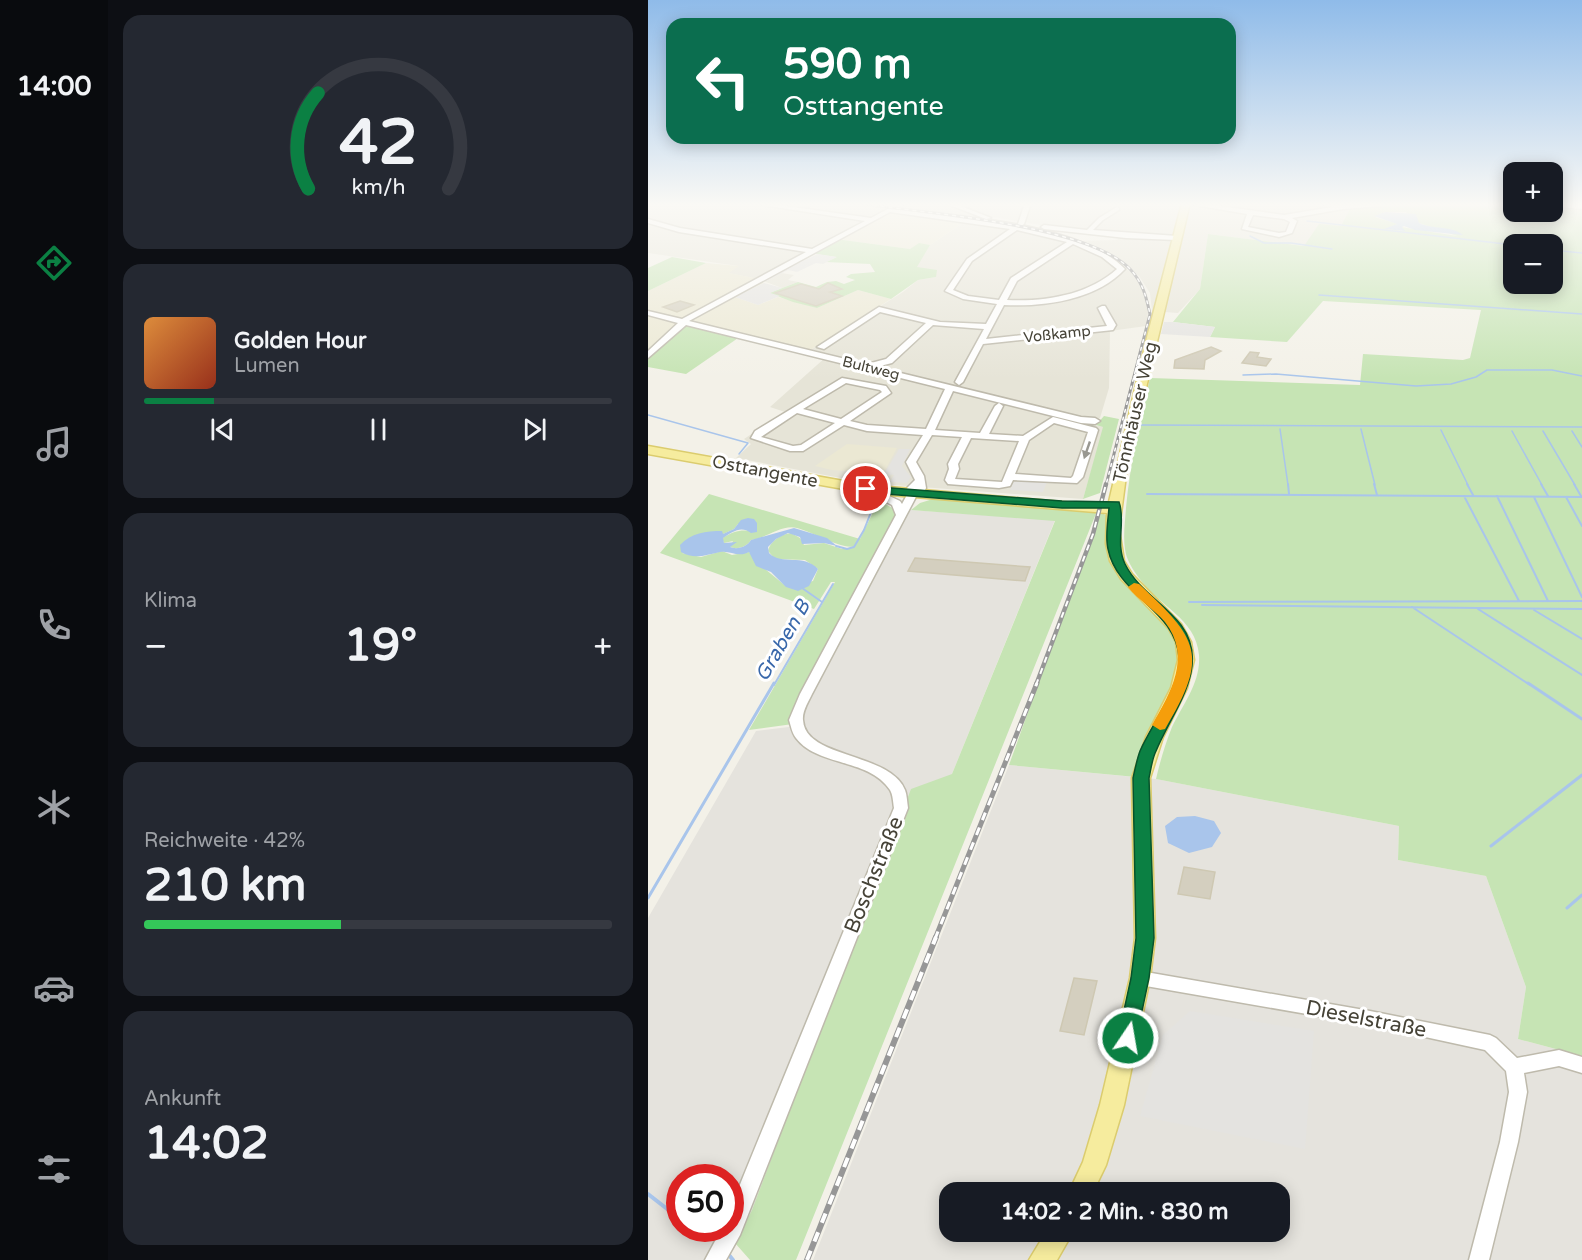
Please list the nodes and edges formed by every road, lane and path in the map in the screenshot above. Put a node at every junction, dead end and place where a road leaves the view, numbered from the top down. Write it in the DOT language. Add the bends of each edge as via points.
graph roads {
  1 [pos="794,262"];
  2 [pos="968,262"];
  3 [pos="1042,262"];
  4 [pos="1113,262"];
  5 [pos="1171,262"];
  6 [pos="1001,304"];
  7 [pos="1102,308"];
  8 [pos="648,313"];
  9 [pos="682,321"];
  10 [pos="931,322"];
  11 [pos="989,327"];
  12 [pos="981,342"];
  13 [pos="821,347"];
  14 [pos="648,356"];
  15 [pos="874,365"];
  16 [pos="952,388"];
  17 [pos="999,406"];
  18 [pos="795,410"];
  19 [pos="1095,421"];
  20 [pos="843,422"];
  21 [pos="929,433"];
  22 [pos="968,435"];
  23 [pos="983,436"];
  24 [pos="1025,439"];
  25 [pos="648,450"];
  26 [pos="1010,477"];
  27 [pos="866,489"];
  28 [pos="913,493"];
  29 [pos="1114,507"];
  30 [pos="901,513"];
  31 [pos="1140,978"];
  32 [pos="1582,1065"];
  33 [pos="1514,1067"];
  34 [pos="1086,1182"];
  35 [pos="1054,1242"];
  36 [pos="715,1260"];
  37 [pos="1042,1260"];
  38 [pos="1479,1260"];
  1 -- 9 [label="street"];
  2 -- 6 [label="street" via="949,291"];
  3 -- 6 [label="street" via="1014,280"];
  4 -- 6 [label="street" via="1120,266 1120,272 1091,289 1031,303"];
  5 -- 29 [label="main road, Tönnhäuser Weg"];
  6 -- 11 [label="street"];
  7 -- 12 [label="street, Voßkamp" via="1112,325 1105,330"];
  8 -- 9 [label="street, Bultweg"];
  9 -- 14 [label="street"];
  9 -- 16 [label="street, Bultweg"];
  10 -- 11 [label="street"];
  10 -- 13 [label="street" via="879,309"];
  10 -- 15 [label="street" via="889,361"];
  11 -- 12 [label="street"];
  12 -- 16 [label="street"];
  16 -- 19 [label="street"];
  16 -- 21 [label="street"];
  17 -- 23 [label="street"];
  18 -- 20 [label="street"];
  18 -- 20 [label="street" via="756,438 798,449"];
  18 -- 20 [label="street" via="844,380 887,391"];
  20 -- 21 [label="street"];
  21 -- 22 [label="street"];
  21 -- 28 [label="street, Boschstraße" via="911,462 922,489"];
  22 -- 23 [label="street"];
  22 -- 26 [label="street" via="952,464 950,480 999,485"];
  23 -- 24 [label="street"];
  24 -- 26 [label="street"];
  24 -- 26 [label="street, one-way" via="1046,422 1057,420 1093,430 1076,479 1070,482"];
  25 -- 27 [label="main road, Osttangente"];
  27 -- 28 [label="main road, Osttangente"];
  27 -- 30 [label="street" via="896,503"];
  28 -- 29 [label="main road, Osttangente"];
  28 -- 30 [label="street, Boschstraße"];
  29 -- 31 [label="main road, Tönnhäuser Weg" via="1113,548 1119,565 1132,585 1174,626 1184,644 1186,658 1181,684 1148,752 1141,778 1145,938"];
  30 -- 36 [label="street, Boschstraße" via="796,720 799,732 812,744 890,780 899,791 901,808 733,1228"];
  31 -- 33 [label="street, Dieselstraße" via="1490,1043"];
  31 -- 34 [label="main road, Tönnhäuser Weg" via="1112,1105"];
  32 -- 33 [label="street" via="1559,1058"];
  33 -- 38 [label="street" via="1518,1092"];
  35 -- 37 [label="main road"];
}
